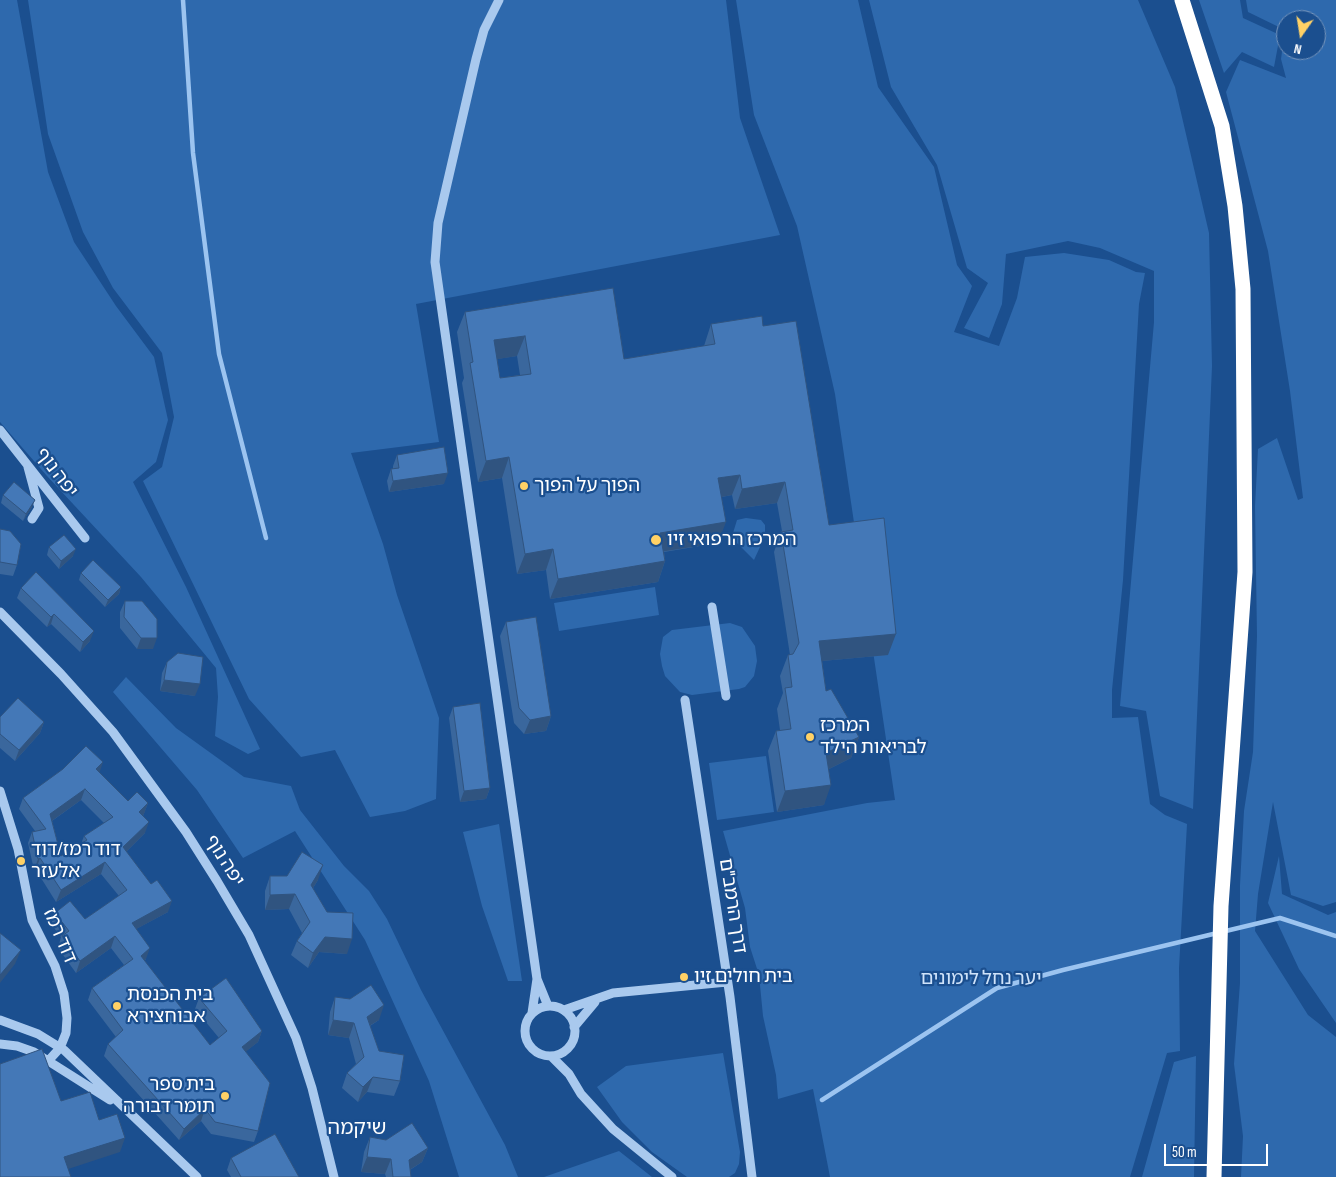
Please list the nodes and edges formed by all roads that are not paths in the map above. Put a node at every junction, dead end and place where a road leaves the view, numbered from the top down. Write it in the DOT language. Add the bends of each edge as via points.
graph roads {
  1 [pos="500,0"];
  2 [pos="1182,0"];
  3 [pos="0,430"];
  4 [pos="27,462"];
  5 [pos="32,519"];
  6 [pos="85,538"];
  7 [pos="712,607"];
  8 [pos="0,612"];
  9 [pos="726,696"];
  10 [pos="685,700"];
  11 [pos="0,791"];
  12 [pos="537,979"];
  13 [pos="728,982"];
  14 [pos="595,1002"];
  15 [pos="548,1006"];
  16 [pos="564,1010"];
  17 [pos="532,1013"];
  18 [pos="0,1020"];
  19 [pos="574,1027"];
  20 [pos="0,1044"];
  21 [pos="60,1048"];
  22 [pos="564,1052"];
  23 [pos="551,1056"];
  24 [pos="49,1060"];
  25 [pos="569,1074"];
  26 [pos="126,1111"];
  27 [pos="745,1128"];
  28 [pos="197,1177"];
  29 [pos="334,1177"];
  30 [pos="672,1177"];
  31 [pos="747,1177"];
  32 [pos="752,1177"];
  33 [pos="757,1177"];
  34 [pos="1214,1177"];
  1 -- 12 [label="street" via="484,30 471,78 438,223 434,262"];
  2 -- 34 [label="highway" via="1222,126 1235,206 1243,289 1245,572 1221,906"];
  3 -- 4 [label="street, יפה נוף"];
  4 -- 5 [label="street" via="40,508"];
  4 -- 6 [label="street, יפה נוף"];
  7 -- 9 [label="street"];
  8 -- 29 [label="street, יפה נוף" via="113,732 186,832 249,935 296,1038"];
  10 -- 13 [label="street, דרך הרמב\"ם"];
  11 -- 21 [label="street, דוד רמז" via="18,849 32,920 55,966 64,994 67,1018"];
  12 -- 15 [label="street"];
  12 -- 17 [label="street"];
  13 -- 14 [label="street" via="613,994"];
  13 -- 27 [label="street, דרך הרמב\"ם"];
  14 -- 16 [label="street"];
  14 -- 19 [label="street"];
  15 -- 16 [label="street"];
  15 -- 17 [label="street"];
  16 -- 19 [label="street"];
  17 -- 23 [label="street" via="527,1019 525,1036 534,1051"];
  18 -- 21 [label="street" via="38,1034"];
  19 -- 22 [label="street" via="573,1041"];
  20 -- 24 [label="street" via="17,1046"];
  21 -- 24 [label="street, דוד רמז"];
  21 -- 26 [label="street"];
  22 -- 23 [label="street"];
  22 -- 25 [label="street"];
  23 -- 25 [label="street"];
  24 -- 26 [label="street"];
  25 -- 30 [label="street" via="581,1094 613,1129"];
  26 -- 28 [label="street"];
  27 -- 31 [label="street, דרך הרמב\"ם" via="742,1142"];
  27 -- 32 [label="street, דרך הרמב\"ם"];
  27 -- 33 [label="street, דרך הרמב\"ם" via="752,1140"];
}
